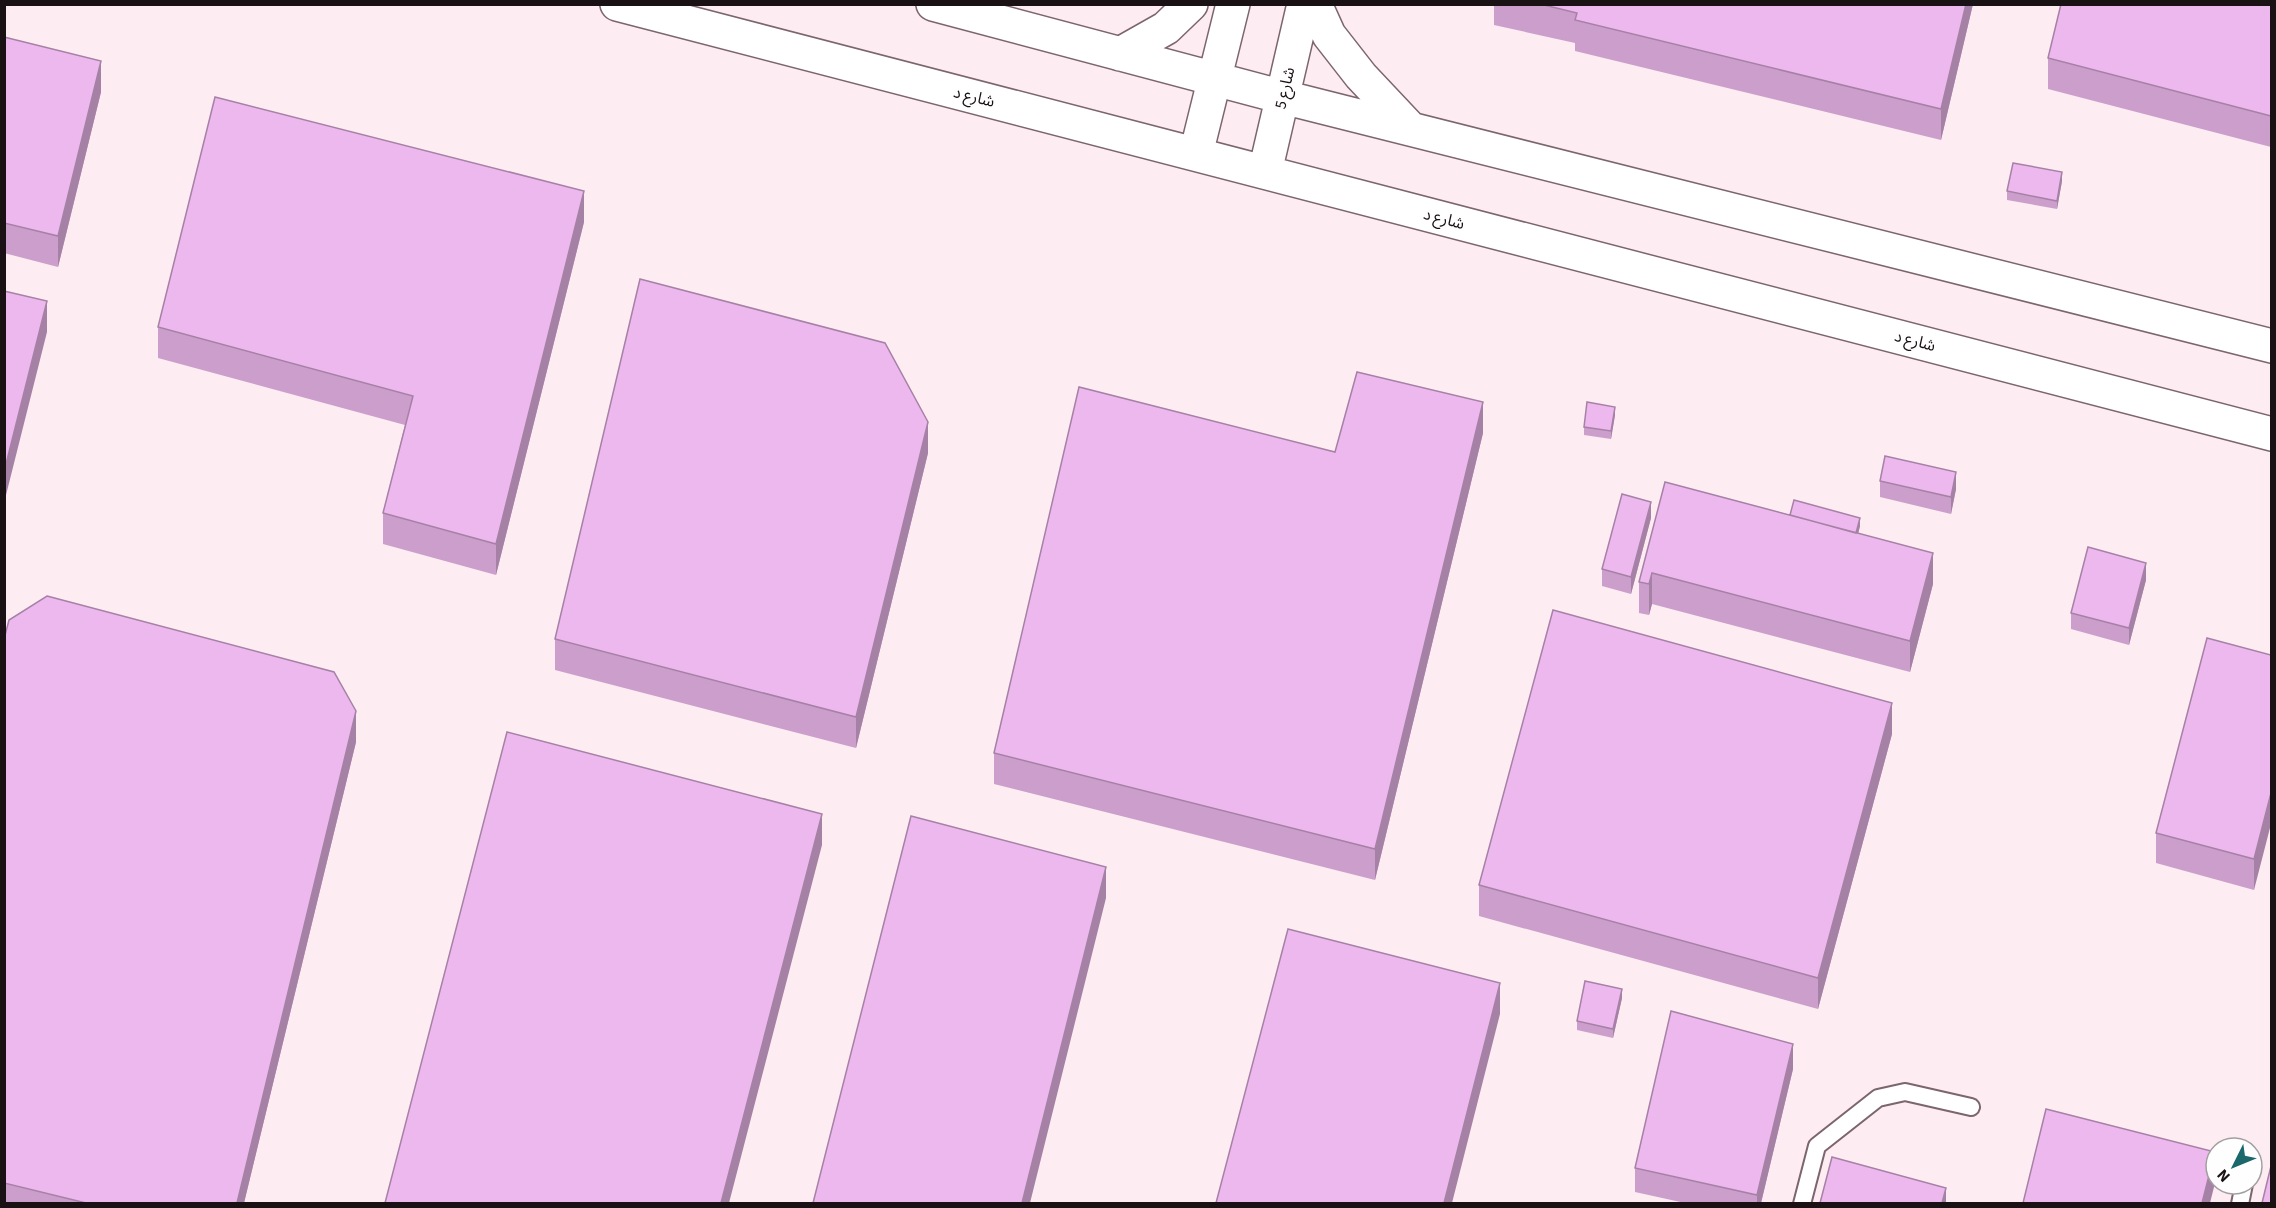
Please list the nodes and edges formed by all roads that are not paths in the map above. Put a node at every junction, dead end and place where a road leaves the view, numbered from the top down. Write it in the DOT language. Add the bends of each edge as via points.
graph roads {
  1 [pos="617,4"];
  2 [pos="933,4"];
  3 [pos="1191,4"];
  4 [pos="1233,4"];
  5 [pos="1304,4"];
  6 [pos="1315,4"];
  7 [pos="1120,54"];
  8 [pos="1214,79"];
  9 [pos="1283,97"];
  10 [pos="1410,128"];
  11 [pos="1196,154"];
  12 [pos="1265,172"];
  13 [pos="2271,346"];
  14 [pos="2271,434"];
  15 [pos="1971,1107"];
  16 [pos="1802,1203"];
  1 -- 11 [label="street, شارع د"];
  2 -- 7 [label="street"];
  3 -- 7 [label="street" via="1166,28"];
  4 -- 8 [label="street"];
  5 -- 9 [label="street, شارع 5"];
  6 -- 10 [label="street" via="1329,35"];
  7 -- 8 [label="street"];
  8 -- 9 [label="street"];
  8 -- 11 [label="street"];
  9 -- 10 [label="street"];
  9 -- 12 [label="street, شارع 5"];
  10 -- 13 [label="street"];
  11 -- 12 [label="street, شارع د"];
  12 -- 14 [label="street, شارع د"];
  15 -- 16 [label="lane" via="1905,1092 1878,1098 1817,1146"];
}
